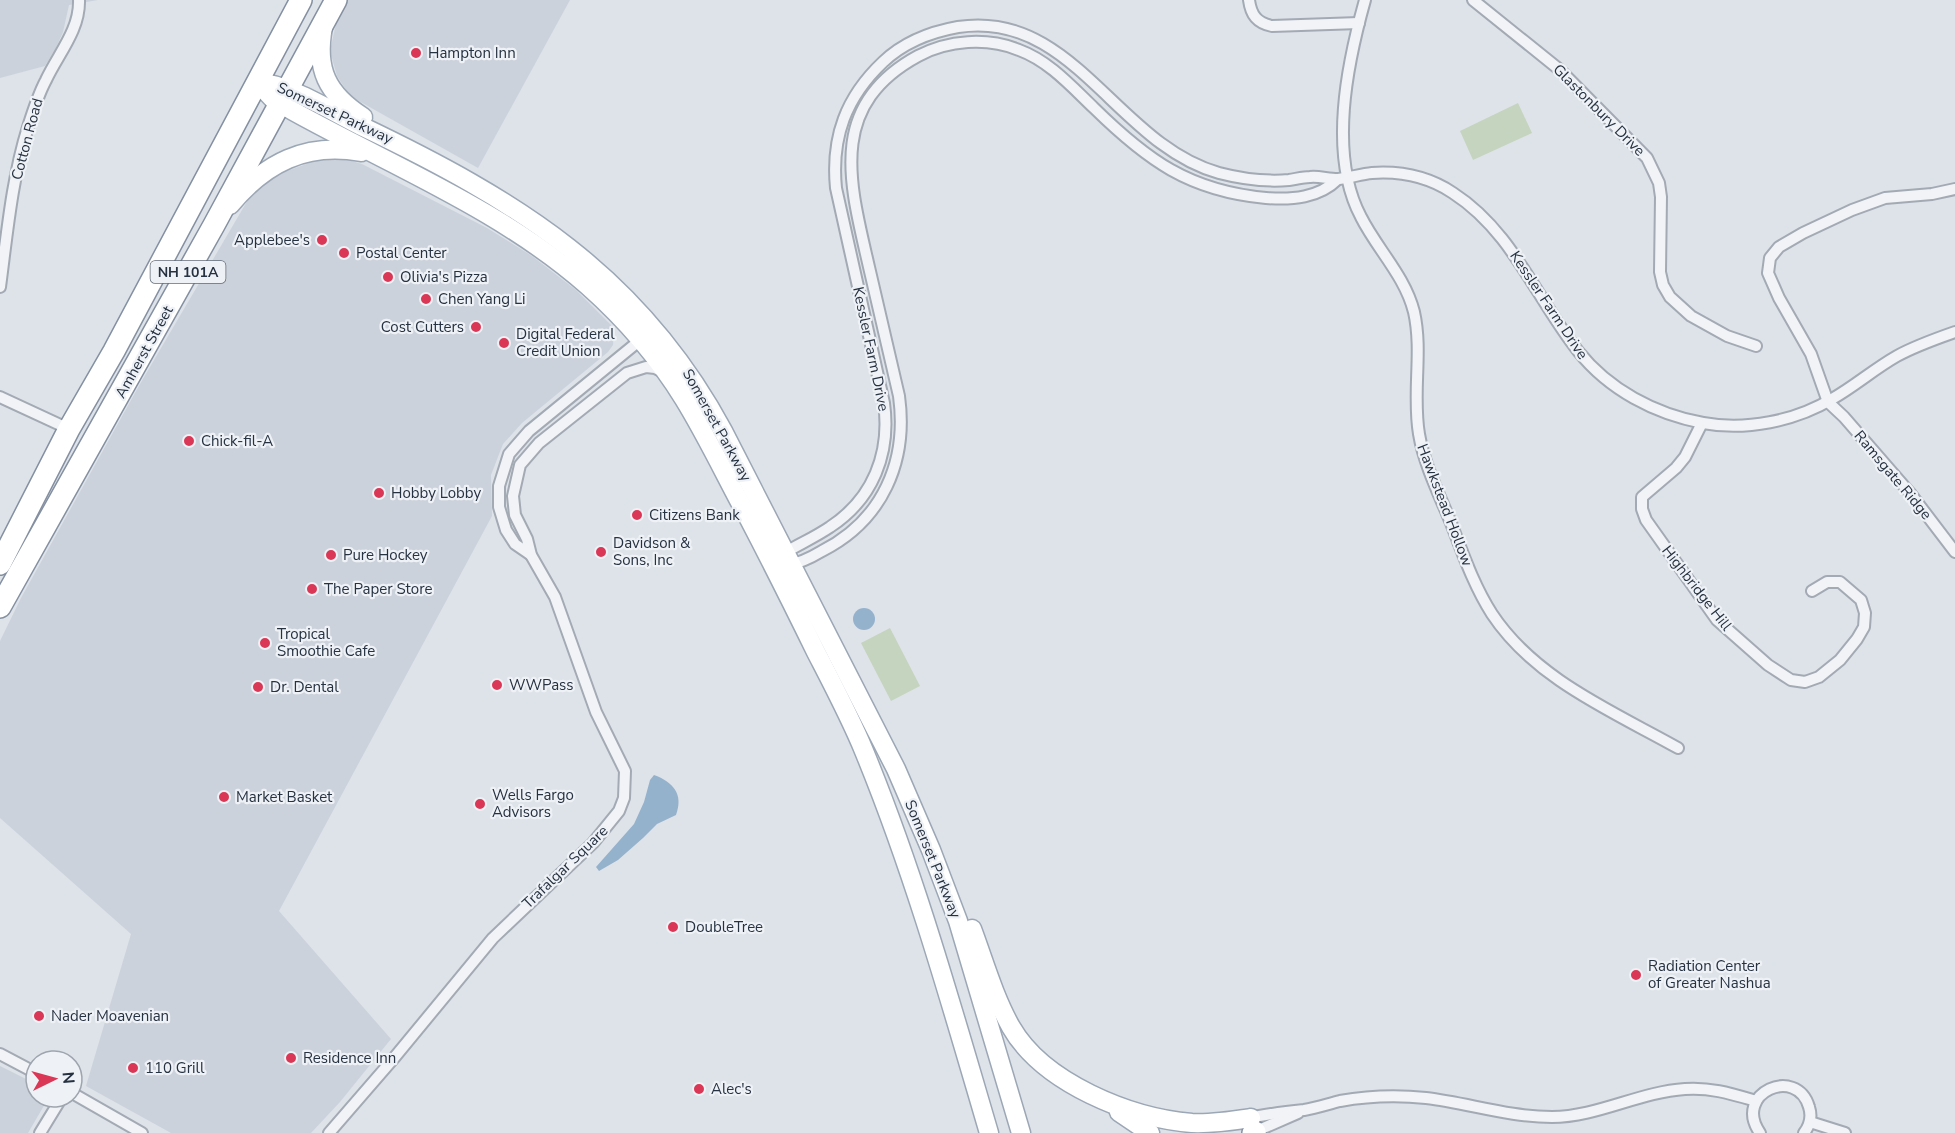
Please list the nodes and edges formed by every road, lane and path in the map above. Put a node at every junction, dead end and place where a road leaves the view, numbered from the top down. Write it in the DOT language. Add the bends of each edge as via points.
graph roads {
  1 [pos="79,0"];
  2 [pos="301,0"];
  3 [pos="336,0"];
  4 [pos="1249,0"];
  5 [pos="1365,0"];
  6 [pos="1473,0"];
  7 [pos="1359,23"];
  8 [pos="323,25"];
  9 [pos="257,82"];
  10 [pos="284,97"];
  11 [pos="390,138"];
  12 [pos="382,158"];
  13 [pos="1342,178"];
  14 [pos="1955,189"];
  15 [pos="214,225"];
  16 [pos="0,287"];
  17 [pos="1955,333"];
  18 [pos="647,334"];
  19 [pos="1756,346"];
  20 [pos="668,375"];
  21 [pos="0,397"];
  22 [pos="1828,402"];
  23 [pos="1702,423"];
  24 [pos="69,429"];
  25 [pos="1955,552"];
  26 [pos="531,555"];
  27 [pos="782,559"];
  28 [pos="0,564"];
  29 [pos="1812,591"];
  30 [pos="0,607"];
  31 [pos="1678,747"];
  32 [pos="931,850"];
  33 [pos="0,1054"];
  34 [pos="24,1067"];
  35 [pos="972,1074"];
  36 [pos="1093,1095"];
  37 [pos="84,1100"];
  38 [pos="1756,1101"];
  39 [pos="55,1109"];
  40 [pos="1810,1122"];
  41 [pos="1253,1129"];
  42 [pos="40,1133"];
  43 [pos="142,1133"];
  44 [pos="329,1133"];
  45 [pos="978,1133"];
  46 [pos="989,1133"];
  47 [pos="1021,1133"];
  48 [pos="1150,1133"];
  49 [pos="1200,1133"];
  50 [pos="1760,1133"];
  51 [pos="1804,1133"];
  52 [pos="1845,1133"];
  1 -- 16 [label="street, Cotton Road" via="76,22 41,91 25,136"];
  2 -- 9 [label="highway, Amherst Street / NH 101A"];
  3 -- 8 [label="highway, Amherst Street / NH 101A"];
  4 -- 7 [label="street" via="1253,16 1272,26"];
  5 -- 7 [label="street"];
  6 -- 19 [label="street, Glastonbury Drive" via="1560,70 1647,158 1659,183 1660,272 1670,297 1691,316 1727,336"];
  7 -- 13 [label="street" via="1347,74"];
  8 -- 10 [label="highway, Amherst Street / NH 101A"];
  8 -- 11 [label="main road" via="321,64 333,92"];
  9 -- 10 [label="main road, Somerset Parkway" via="274,84"];
  9 -- 24 [label="highway, Amherst Street / NH 101A"];
  10 -- 11 [label="main road, Somerset Parkway"];
  10 -- 12 [label="main road, Somerset Parkway"];
  10 -- 15 [label="highway, Amherst Street / NH 101A"];
  11 -- 18 [label="main road, Somerset Parkway" via="505,203 561,241 623,294"];
  12 -- 15 [label="main road" via="334,149 295,156 254,180"];
  12 -- 18 [label="main road, Somerset Parkway" via="544,250"];
  13 -- 23 [label="street, Kessler Farm Drive" via="1381,173 1409,175 1455,194 1497,231 1588,363 1642,403"];
  13 -- 27 [label="street, Kessler Farm Drive" via="1252,179 1199,166 1141,129 1061,54 1024,34 998,27 970,26 930,34 893,52 860,86 849,106 839,132 835,160 841,217 884,403 885,443 872,482 857,505"];
  13 -- 27 [label="street, Kessler Farm Drive" via="1322,192 1274,198 1239,194 1180,176 1134,146 1044,63 1006,46 979,42 945,44 902,64 872,93 860,116 850,155 857,214 899,396 902,425 896,465 879,502 852,532 827,549"];
  13 -- 31 [label="street, Hawkstead Hollow" via="1360,217 1409,298 1418,338 1416,407 1422,448 1467,563 1491,612 1527,653 1570,687"];
  14 -- 22 [label="street" via="1885,198 1852,210 1791,239 1770,258 1768,273 1811,354"];
  15 -- 30 [label="highway, Amherst Street / NH 101A"];
  17 -- 22 [label="street, Kessler Farm Drive" via="1899,355"];
  18 -- 20 [label="main road, Somerset Parkway"];
  18 -- 26 [label="street, Trafalgar Square" via="529,431 509,454 499,486 501,513 515,544"];
  18 -- 27 [label="main road, Somerset Parkway" via="681,362 705,398"];
  20 -- 26 [label="street, Trafalgar Square" via="650,367 627,373 524,458 513,496 515,515"];
  20 -- 27 [label="main road, Somerset Parkway"];
  21 -- 24 [label="street"];
  22 -- 23 [label="street, Kessler Farm Drive" via="1792,416 1752,424"];
  22 -- 25 [label="street, Ramsgate Ridge" via="1910,493"];
  23 -- 29 [label="street, Highbridge Hill" via="1685,457 1642,497 1642,509 1650,526 1717,620 1791,680 1805,682 1818,677 1840,660 1864,627 1861,600 1840,582 1827,582"];
  24 -- 28 [label="highway, Amherst Street / NH 101A"];
  26 -- 44 [label="street, Trafalgar Square" via="555,597 596,712 626,771 624,798 602,833 493,938"];
  27 -- 32 [label="main road, Somerset Parkway" via="896,769"];
  27 -- 35 [label="main road, Somerset Parkway" via="886,805 920,901"];
  32 -- 36 [label="main road" via="967,915 1011,1027 1048,1068"];
  32 -- 47 [label="main road, Somerset Parkway" via="964,942"];
  33 -- 34 [label="street"];
  35 -- 45 [label="main road"];
  35 -- 46 [label="main road, Somerset Parkway"];
  36 -- 41 [label="main road" via="1179,1121"];
  36 -- 48 [label="main road"];
  37 -- 43 [label="street"];
  38 -- 40 [label="street" via="1774,1087 1792,1088 1806,1099"];
  38 -- 41 [label="street" via="1698,1088 1657,1093 1561,1117 1393,1096 1306,1109"];
  38 -- 50 [label="street" via="1753,1117"];
  39 -- 42 [label="street"];
  40 -- 51 [label="street"];
  40 -- 52 [label="street"];
  41 -- 49 [label="street"];
}
